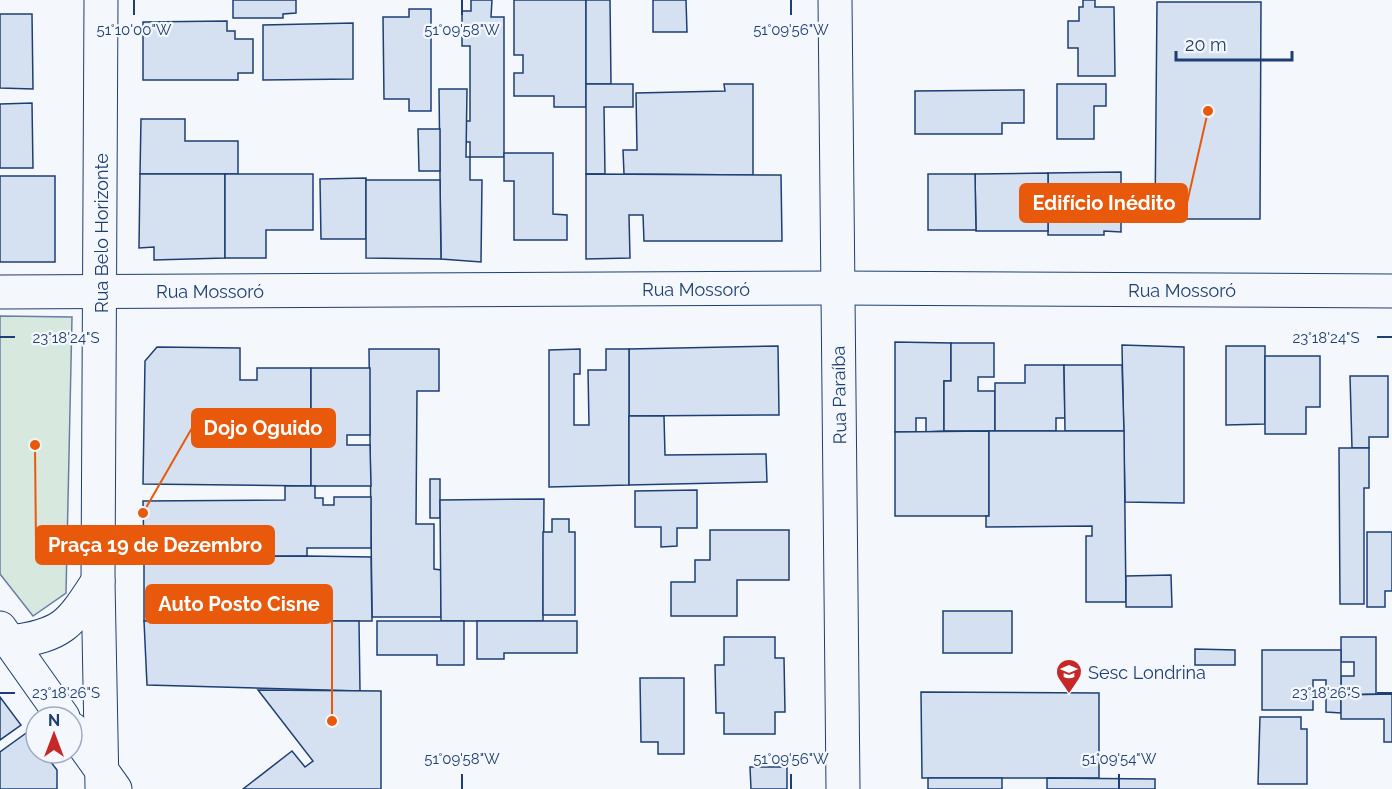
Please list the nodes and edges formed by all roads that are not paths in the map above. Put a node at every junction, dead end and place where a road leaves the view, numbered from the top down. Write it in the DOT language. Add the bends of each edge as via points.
graph roads {
  1 [pos="101,0"];
  2 [pos="835,0"];
  3 [pos="837,288"];
  4 [pos="101,291"];
  5 [pos="1392,291"];
  6 [pos="0,292"];
  7 [pos="98,581"];
  8 [pos="5,635"];
  9 [pos="55,705"];
  10 [pos="84,748"];
  11 [pos="107,783"];
  12 [pos="843,789"];
  1 -- 4 [label="street, Rua Belo Horizonte"];
  2 -- 3 [label="street, Rua Paraíba"];
  3 -- 4 [label="street, Rua Mossoró"];
  3 -- 5 [label="street, Rua Mossoró"];
  3 -- 12 [label="street, Rua Paraíba"];
  4 -- 6 [label="street, Rua Mossoró"];
  4 -- 7 [label="street, Rua Belo Horizonte"];
  7 -- 8 [label="street" via="74,616 56,632"];
  7 -- 11 [label="street, Rua Belo Horizonte"];
  8 -- 9 [label="street"];
  10 -- 11 [label="street"];
}
